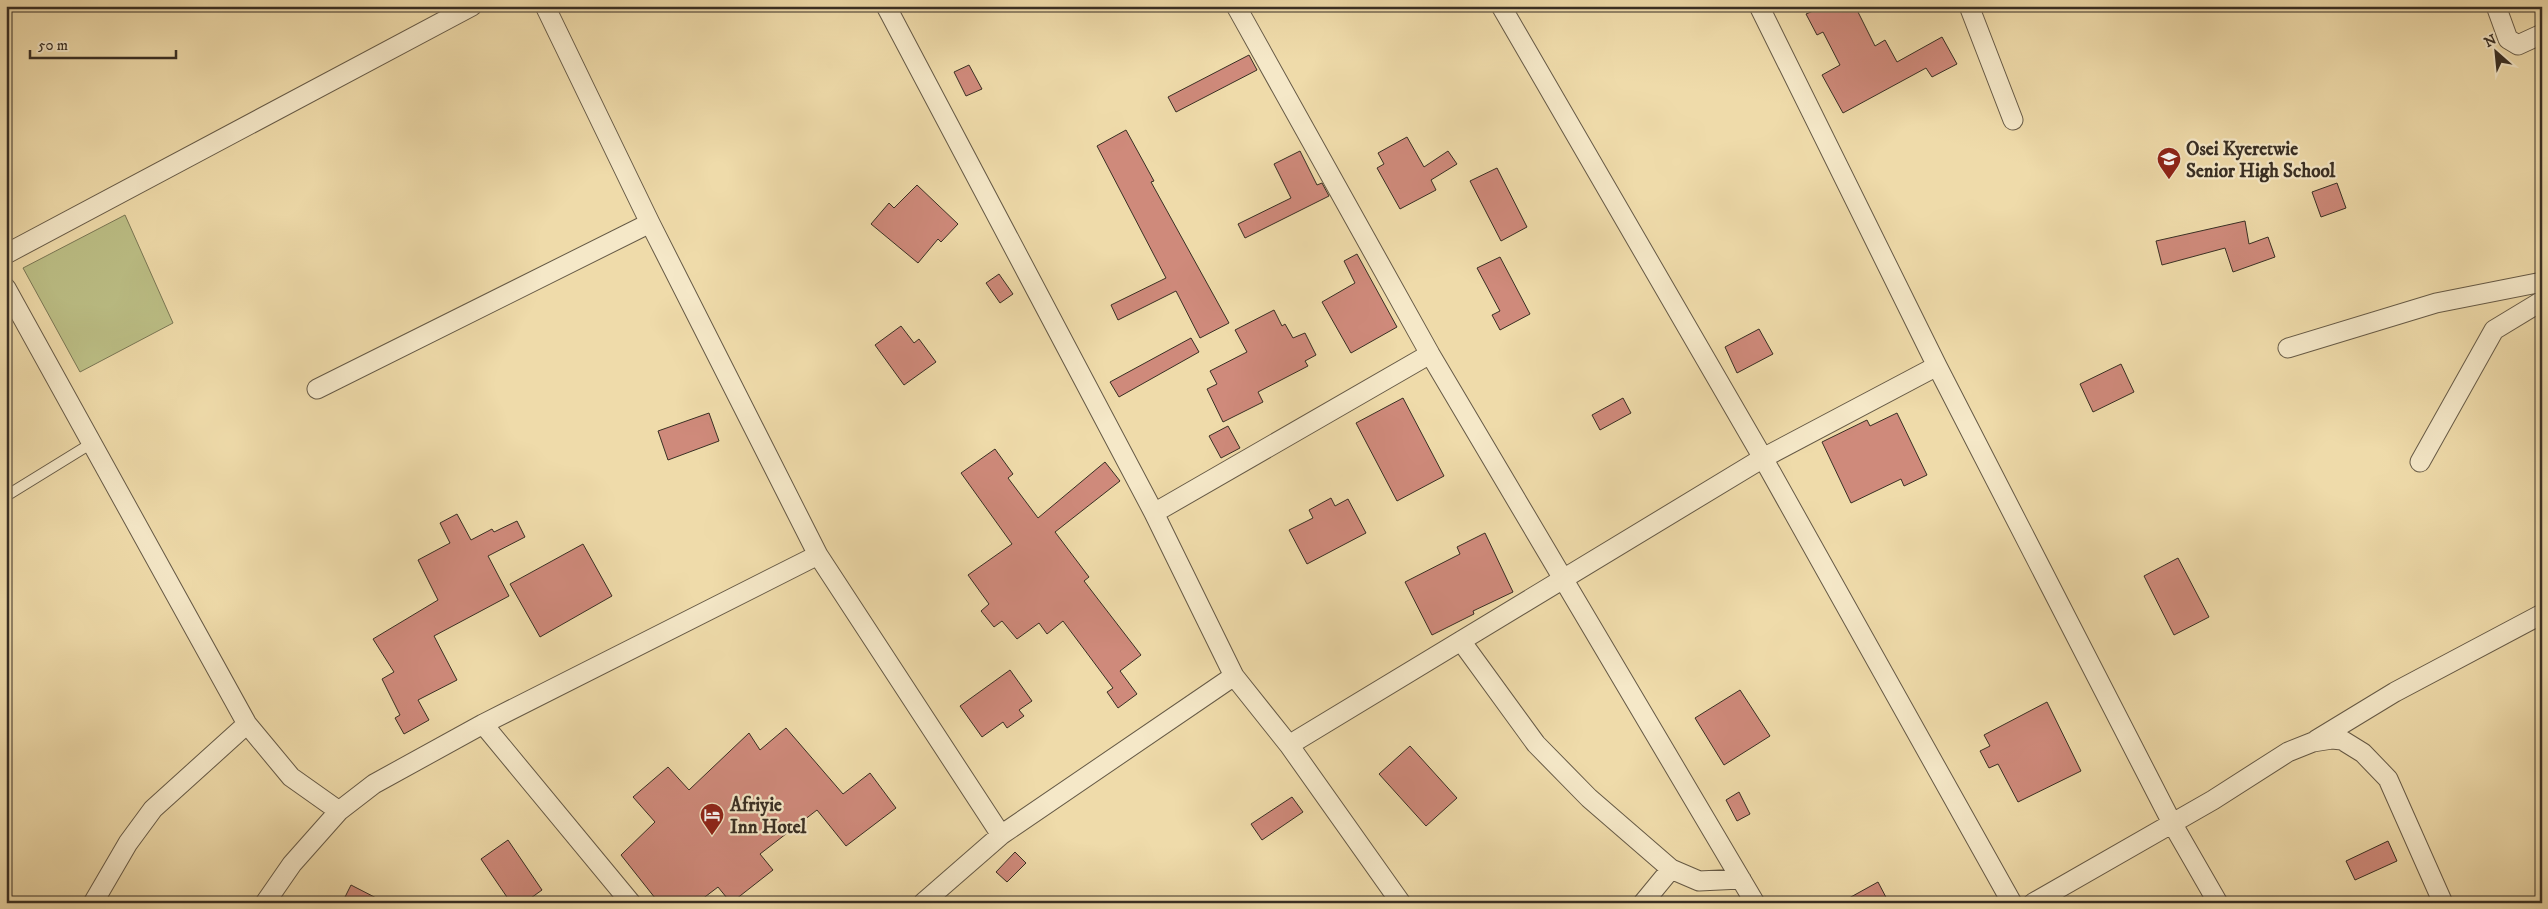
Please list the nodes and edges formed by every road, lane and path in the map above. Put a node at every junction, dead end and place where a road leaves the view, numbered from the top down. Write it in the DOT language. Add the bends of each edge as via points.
graph roads {
  1 [pos="472,6"];
  2 [pos="545,6"];
  3 [pos="886,6"];
  4 [pos="1236,6"];
  5 [pos="1501,6"];
  6 [pos="1759,6"];
  7 [pos="1969,6"];
  8 [pos="2496,6"];
  9 [pos="2542,34"];
  10 [pos="2013,120"];
  11 [pos="650,223"];
  12 [pos="6,254"];
  13 [pos="2542,282"];
  14 [pos="6,288"];
  15 [pos="2542,301"];
  16 [pos="2288,348"];
  17 [pos="1430,354"];
  18 [pos="1937,366"];
  19 [pos="317,389"];
  20 [pos="92,443"];
  21 [pos="1763,458"];
  22 [pos="2420,462"];
  23 [pos="6,496"];
  24 [pos="1154,513"];
  25 [pos="818,555"];
  26 [pos="1563,579"];
  27 [pos="2542,614"];
  28 [pos="1461,641"];
  29 [pos="1234,676"];
  30 [pos="247,724"];
  31 [pos="483,724"];
  32 [pos="2312,742"];
  33 [pos="1289,745"];
  34 [pos="338,811"];
  35 [pos="2172,823"];
  36 [pos="1001,835"];
  37 [pos="1671,869"];
  38 [pos="1742,879"];
  39 [pos="93,903"];
  40 [pos="265,903"];
  41 [pos="631,903"];
  42 [pos="923,903"];
  43 [pos="1401,903"];
  44 [pos="1642,903"];
  45 [pos="1756,903"];
  46 [pos="2012,903"];
  47 [pos="2033,903"];
  48 [pos="2218,903"];
  49 [pos="2443,903"];
  1 -- 12 [label="street"];
  2 -- 11 [label="street"];
  3 -- 24 [label="street"];
  4 -- 17 [label="street"];
  5 -- 21 [label="street"];
  6 -- 18 [label="street"];
  7 -- 10 [label="street"];
  8 -- 9 [label="street" via="2508,39 2518,46"];
  11 -- 19 [label="street"];
  11 -- 25 [label="street"];
  13 -- 16 [label="street" via="2436,303"];
  14 -- 20 [label="street"];
  15 -- 22 [label="street" via="2494,330"];
  17 -- 24 [label="street"];
  17 -- 26 [label="street"];
  18 -- 21 [label="street"];
  18 -- 35 [label="street"];
  20 -- 23 [label="lane"];
  20 -- 30 [label="street"];
  21 -- 26 [label="street"];
  21 -- 46 [label="street"];
  24 -- 29 [label="street"];
  25 -- 31 [label="street"];
  25 -- 36 [label="street"];
  26 -- 28 [label="street"];
  26 -- 38 [label="street"];
  27 -- 32 [label="street" via="2395,692"];
  28 -- 33 [label="street"];
  28 -- 37 [label="street" via="1536,744 1589,798"];
  29 -- 33 [label="street"];
  29 -- 36 [label="street"];
  30 -- 34 [label="street" via="291,777"];
  30 -- 39 [label="street" via="153,809 128,843"];
  31 -- 34 [label="street" via="374,784"];
  31 -- 41 [label="street"];
  32 -- 35 [label="street" via="2288,752"];
  32 -- 49 [label="street" via="2342,740 2363,753 2388,779"];
  33 -- 43 [label="street"];
  34 -- 40 [label="street" via="292,864"];
  35 -- 47 [label="street"];
  35 -- 48 [label="street"];
  36 -- 42 [label="street"];
  37 -- 38 [label="street" via="1699,882"];
  37 -- 44 [label="street"];
  38 -- 45 [label="street"];
}
